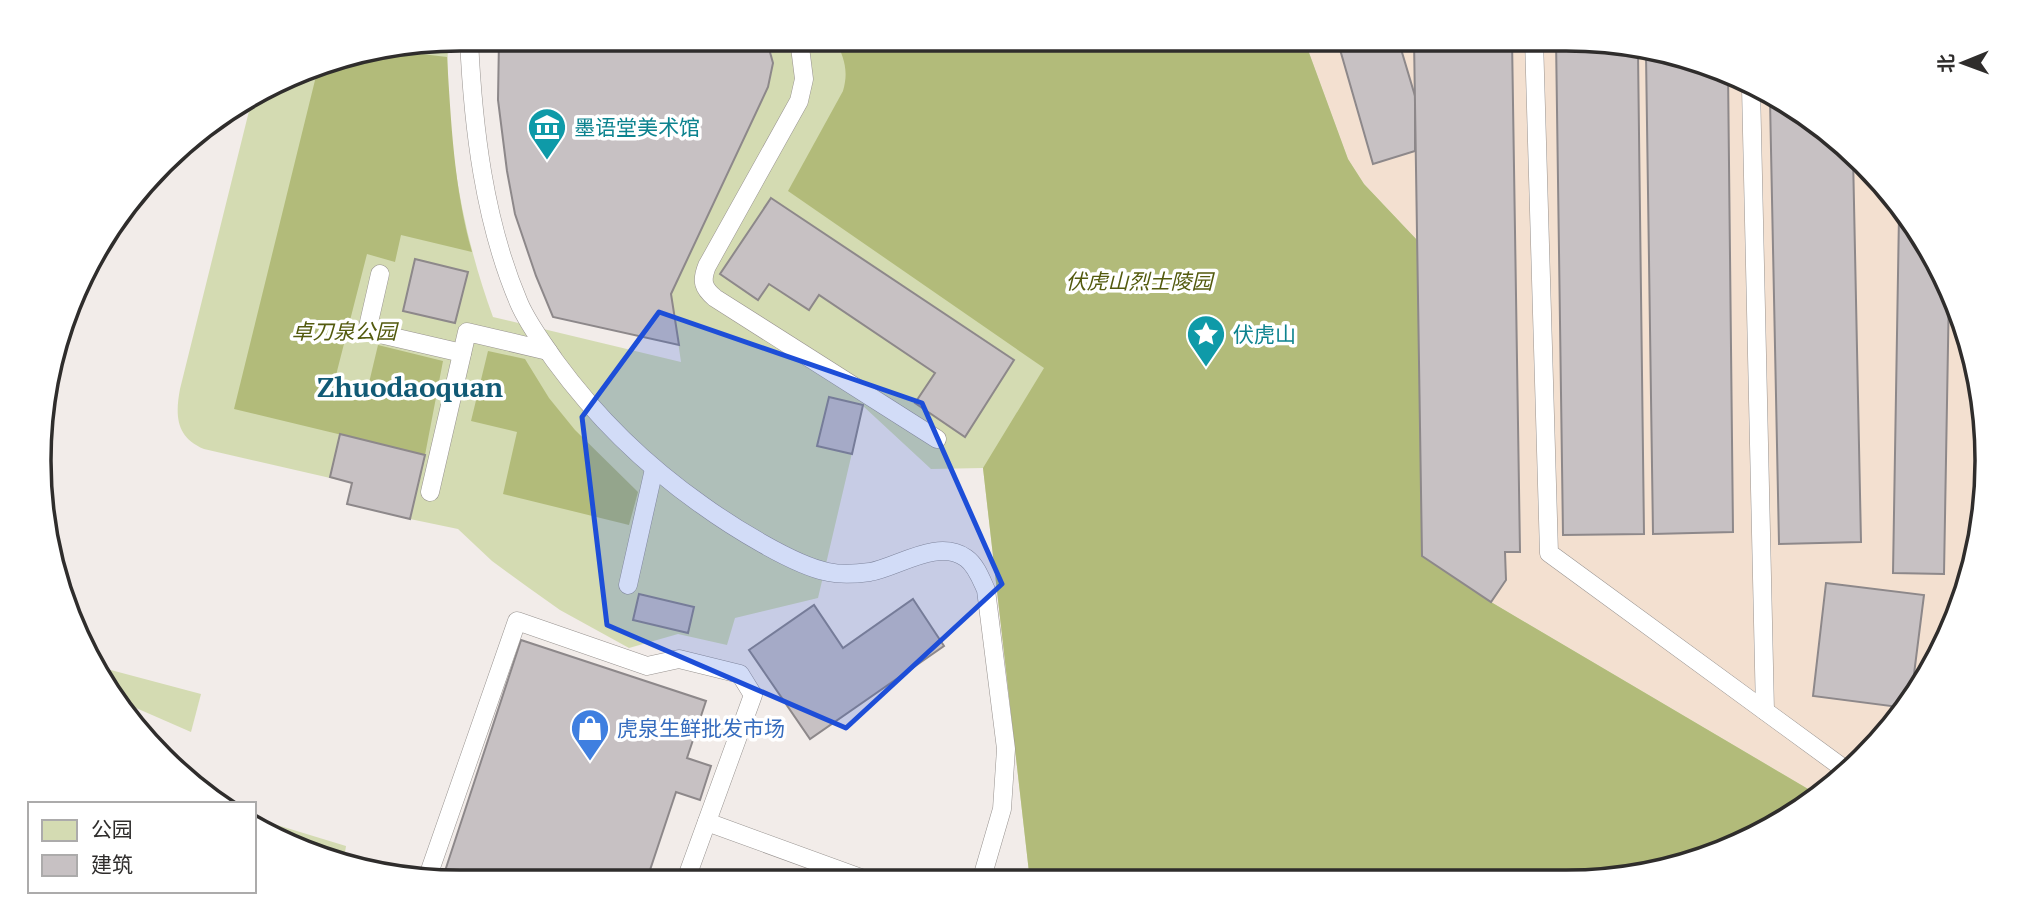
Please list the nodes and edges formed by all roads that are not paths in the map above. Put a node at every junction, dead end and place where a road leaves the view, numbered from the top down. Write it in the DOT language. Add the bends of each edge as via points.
graph roads {
  1 [pos="470,51"];
  2 [pos="801,51"];
  3 [pos="1534,51"];
  4 [pos="1751,95"];
  5 [pos="380,274"];
  6 [pos="548,351"];
  7 [pos="462,353"];
  8 [pos="937,439"];
  9 [pos="654,469"];
  10 [pos="430,492"];
  11 [pos="628,585"];
  12 [pos="1765,711"];
  13 [pos="1839,766"];
  14 [pos="707,822"];
  15 [pos="431,869"];
  16 [pos="689,870"];
  17 [pos="839,870"];
  18 [pos="984,870"];
  1 -- 6 [label="lane" via="478,144 494,225 520,305"];
  2 -- 8 [label="lane" via="804,79 799,101 707,266 704,286 715,298"];
  3 -- 12 [label="lane" via="1549,553"];
  4 -- 12 [label="lane"];
  5 -- 7 [label="lane" via="367,331"];
  6 -- 7 [label="lane" via="467,332"];
  6 -- 9 [label="lane" via="602,419"];
  7 -- 10 [label="lane"];
  9 -- 11 [label="lane"];
  9 -- 18 [label="lane" via="745,532 826,572 872,572 930,553 967,558 986,590 1006,749 1002,809"];
  12 -- 13 [label="lane"];
  14 -- 15 [label="lane" via="753,695 740,674 680,659 647,666 517,621"];
  14 -- 16 [label="lane"];
  14 -- 17 [label="lane"];
}
